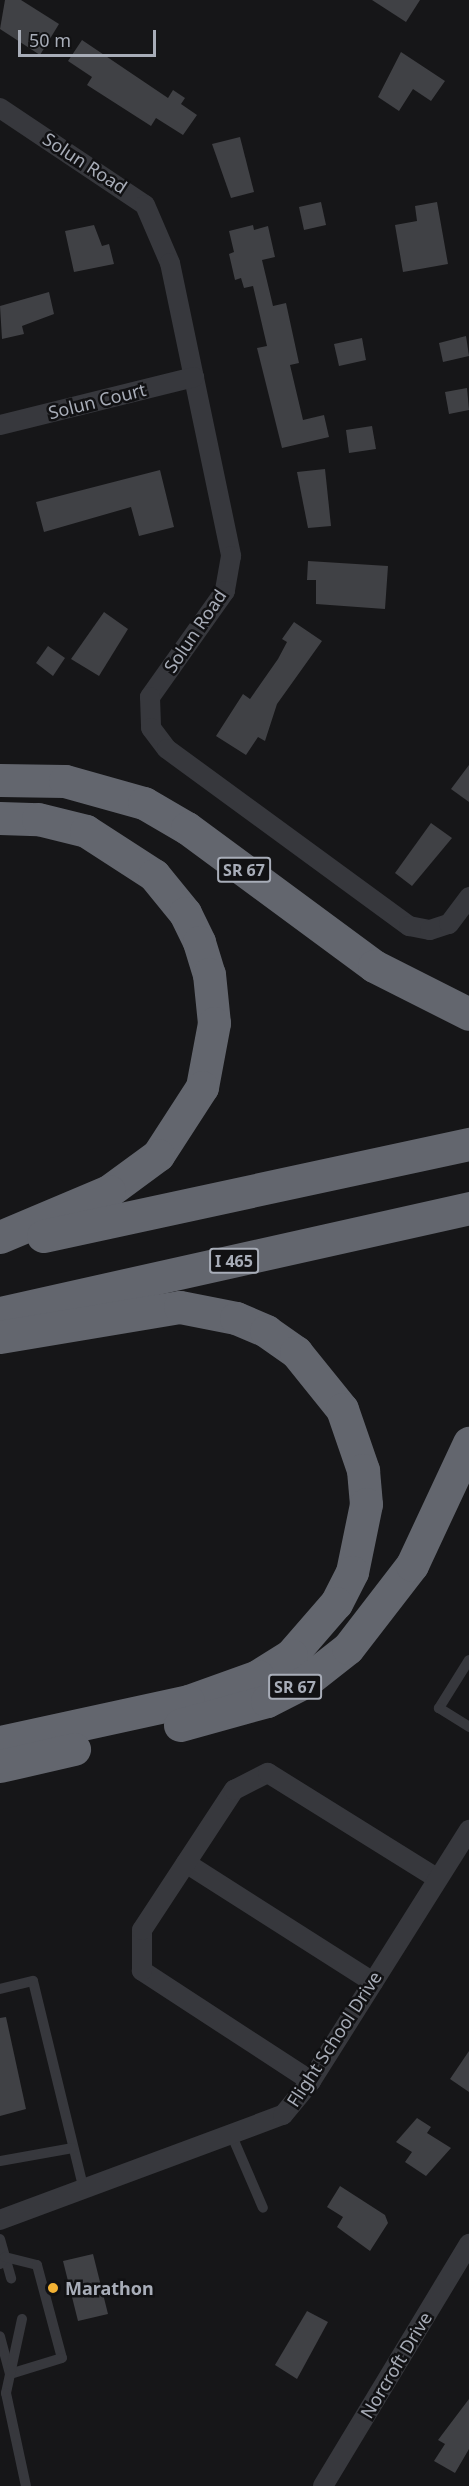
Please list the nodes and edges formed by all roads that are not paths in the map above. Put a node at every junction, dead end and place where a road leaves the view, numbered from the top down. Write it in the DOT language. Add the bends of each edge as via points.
graph roads {
  1 [pos="0,108"];
  2 [pos="194,377"];
  3 [pos="0,425"];
  4 [pos="0,780"];
  5 [pos="0,818"];
  6 [pos="469,897"];
  7 [pos="469,1014"];
  8 [pos="469,1144"];
  9 [pos="469,1208"];
  10 [pos="0,1237"];
  11 [pos="0,1245"];
  12 [pos="0,1313"];
  13 [pos="0,1337"];
  14 [pos="469,1443"];
  15 [pos="469,1660"];
  16 [pos="469,1727"];
  17 [pos="0,1742"];
  18 [pos="0,1766"];
  19 [pos="469,1830"];
  20 [pos="186,1863"];
  21 [pos="436,1878"];
  22 [pos="372,1982"];
  23 [pos="0,1989"];
  24 [pos="311,2081"];
  25 [pos="232,2136"];
  26 [pos="73,2148"];
  27 [pos="0,2161"];
  28 [pos="84,2191"];
  29 [pos="263,2208"];
  30 [pos="0,2220"];
  31 [pos="0,2239"];
  32 [pos="469,2244"];
  33 [pos="2,2260"];
  34 [pos="11,2278"];
  35 [pos="22,2319"];
  36 [pos="0,2337"];
  37 [pos="10,2374"];
  38 [pos="26,2486"];
  39 [pos="323,2486"];
  1 -- 2 [label="street, Solun Road" via="145,205 170,263"];
  2 -- 3 [label="street, Solun Court"];
  2 -- 6 [label="street, Solun Road" via="231,556 225,591 150,697 151,728 167,749 410,926 430,930 449,924"];
  4 -- 7 [label="highway, SR 67" via="65,781 144,803 187,828 374,966"];
  5 -- 10 [label="highway" via="38,819 86,831 153,875 185,913 199,942 209,974 214,1023 202,1087 158,1155 109,1191"];
  8 -- 11 [label="highway"];
  9 -- 12 [label="highway, I 465"];
  13 -- 17 [label="highway" via="180,1307 236,1317 266,1331 303,1358 342,1408 363,1470 366,1504 352,1572 336,1603 291,1654 258,1676 188,1701"];
  14 -- 18 [label="highway, SR 67" via="398,1587 366,1629 306,1681 233,1713"];
  15 -- 16 [label="lane" via="439,1707"];
  19 -- 21 [label="street, Flight School Drive"];
  20 -- 21 [label="street" via="234,1790 268,1773"];
  20 -- 22 [label="street"];
  20 -- 24 [label="street" via="142,1930 142,1971"];
  21 -- 22 [label="street, Flight School Drive"];
  22 -- 24 [label="street, Flight School Drive"];
  23 -- 26 [label="lane" via="33,1981"];
  24 -- 25 [label="street, Flight School Drive" via="283,2115"];
  25 -- 28 [label="street, Flight School Drive"];
  25 -- 29 [label="lane"];
  26 -- 27 [label="lane"];
  26 -- 28 [label="lane"];
  28 -- 30 [label="street, Flight School Drive"];
  31 -- 33 [label="lane"];
  32 -- 39 [label="street, Norcroft Drive"];
  33 -- 34 [label="lane"];
  33 -- 37 [label="lane" via="37,2265 62,2358"];
  35 -- 37 [label="lane"];
  36 -- 37 [label="lane"];
  37 -- 38 [label="lane" via="6,2393"];
}
